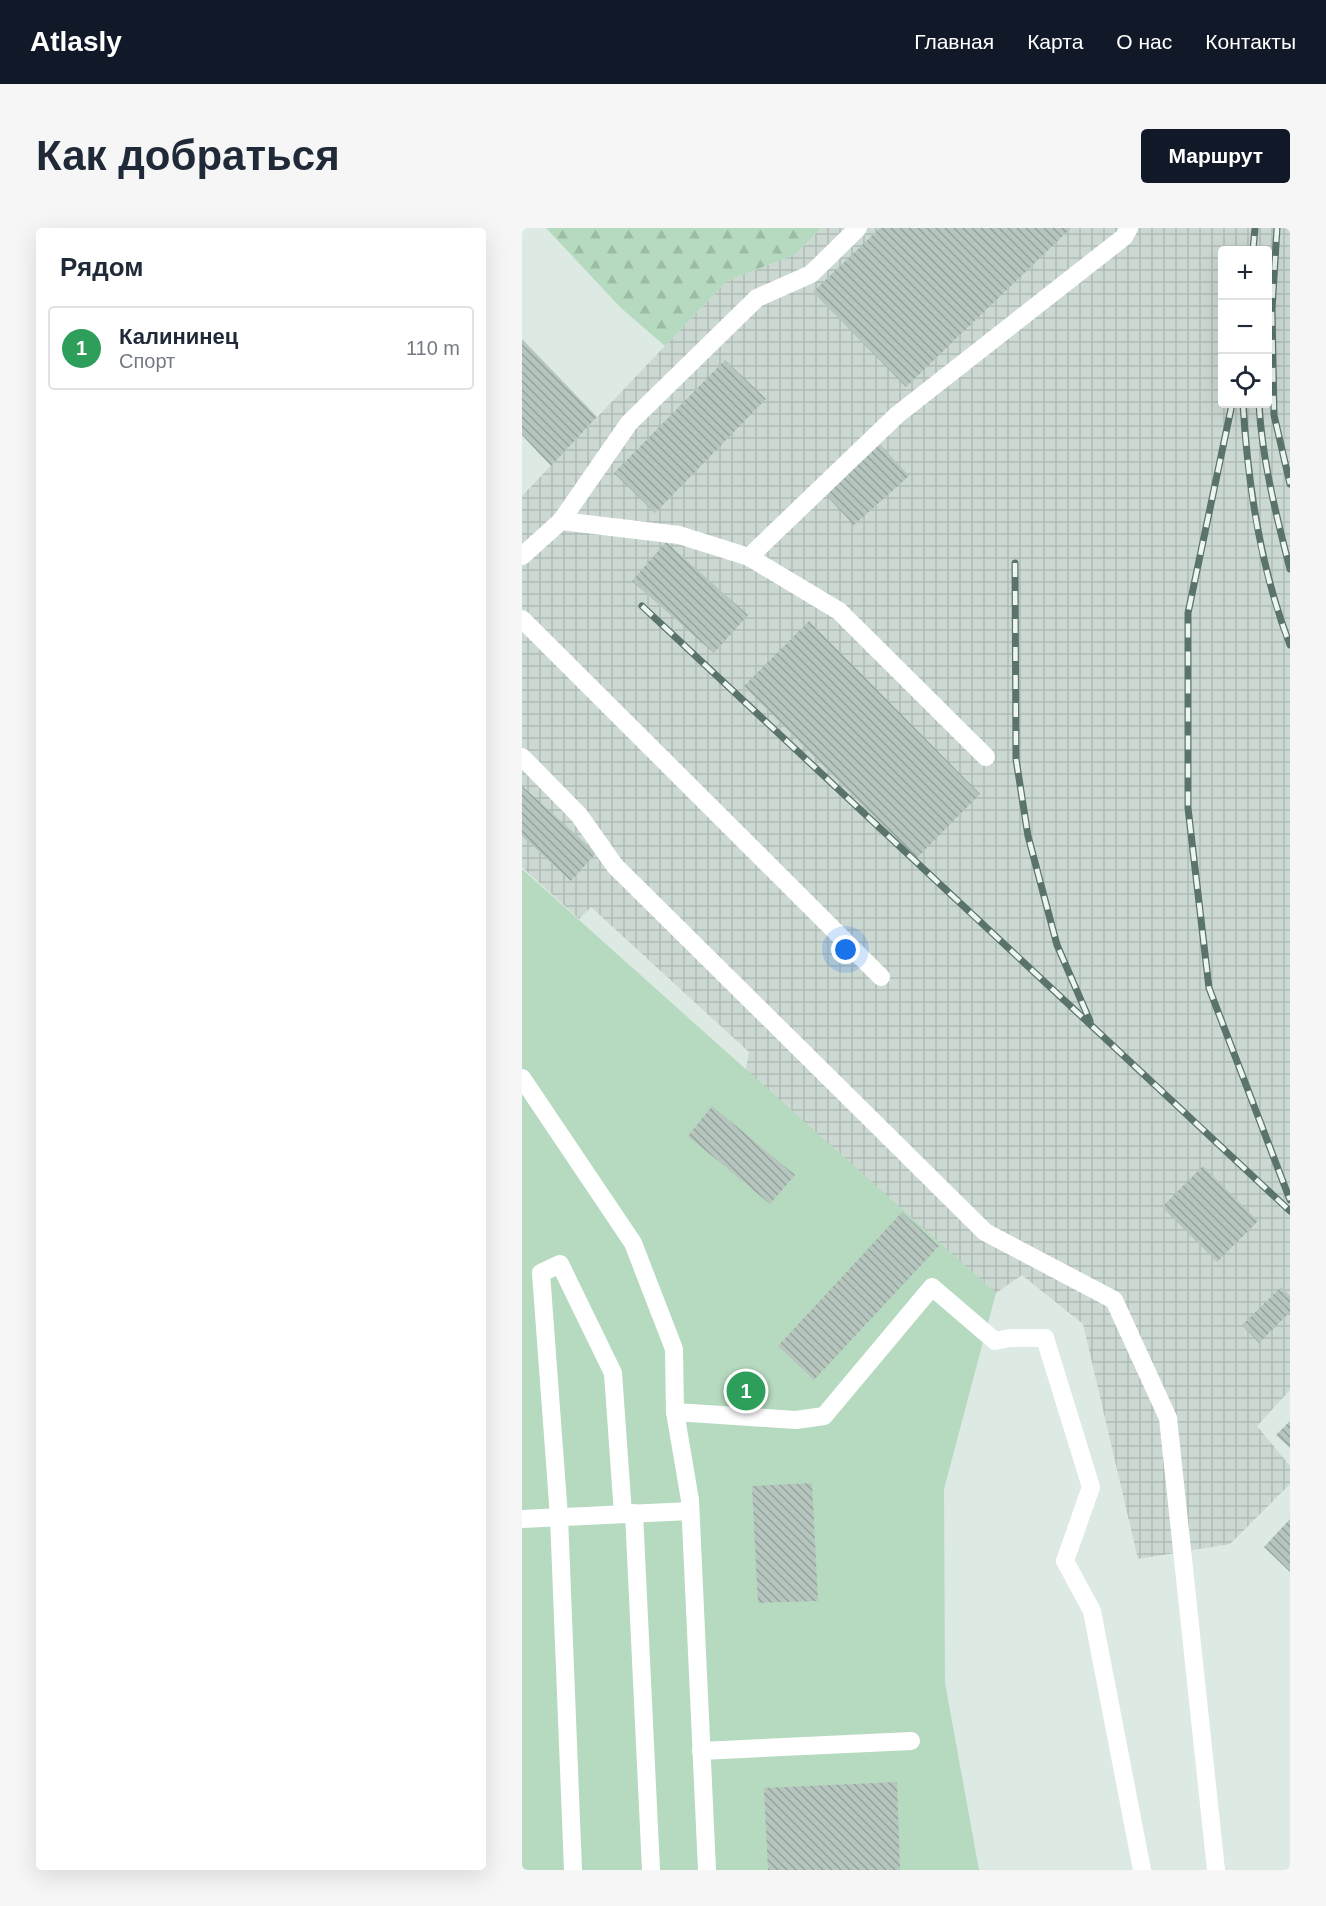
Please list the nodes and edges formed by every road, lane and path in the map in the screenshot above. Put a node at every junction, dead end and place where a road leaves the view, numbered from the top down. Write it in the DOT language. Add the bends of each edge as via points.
graph roads {
  1 [pos="858,228"];
  2 [pos="1129,228"];
  3 [pos="561,521"];
  4 [pos="522,556"];
  5 [pos="749,557"];
  6 [pos="522,619"];
  7 [pos="522,757"];
  8 [pos="986,757"];
  9 [pos="881,977"];
  10 [pos="522,1078"];
  11 [pos="675,1412"];
  12 [pos="690,1510"];
  13 [pos="629,1513"];
  14 [pos="559,1517"];
  15 [pos="522,1518"];
  16 [pos="911,1742"];
  17 [pos="701,1751"];
  18 [pos="573,1870"];
  19 [pos="651,1870"];
  20 [pos="707,1870"];
  21 [pos="1142,1870"];
  22 [pos="1216,1870"];
  1 -- 3 [label="lane" via="811,274 757,298 629,423"];
  2 -- 5 [label="lane" via="1124,237 897,415"];
  3 -- 4 [label="lane"];
  3 -- 5 [label="lane" via="679,535"];
  5 -- 8 [label="lane" via="839,611"];
  6 -- 9 [label="lane"];
  7 -- 22 [label="lane" via="579,815 615,866 985,1232 1113,1300 1168,1418"];
  10 -- 11 [label="lane" via="633,1243 674,1349"];
  11 -- 12 [label="lane"];
  11 -- 21 [label="lane" via="796,1420 824,1416 932,1287 995,1341 1045,1338 1091,1487 1065,1561 1092,1611"];
  12 -- 13 [label="lane"];
  12 -- 17 [label="lane"];
  13 -- 14 [label="lane"];
  13 -- 14 [label="lane" via="613,1373 560,1264 541,1273"];
  13 -- 19 [label="lane"];
  14 -- 15 [label="lane"];
  14 -- 18 [label="lane"];
  16 -- 17 [label="lane"];
  17 -- 20 [label="lane"];
}
